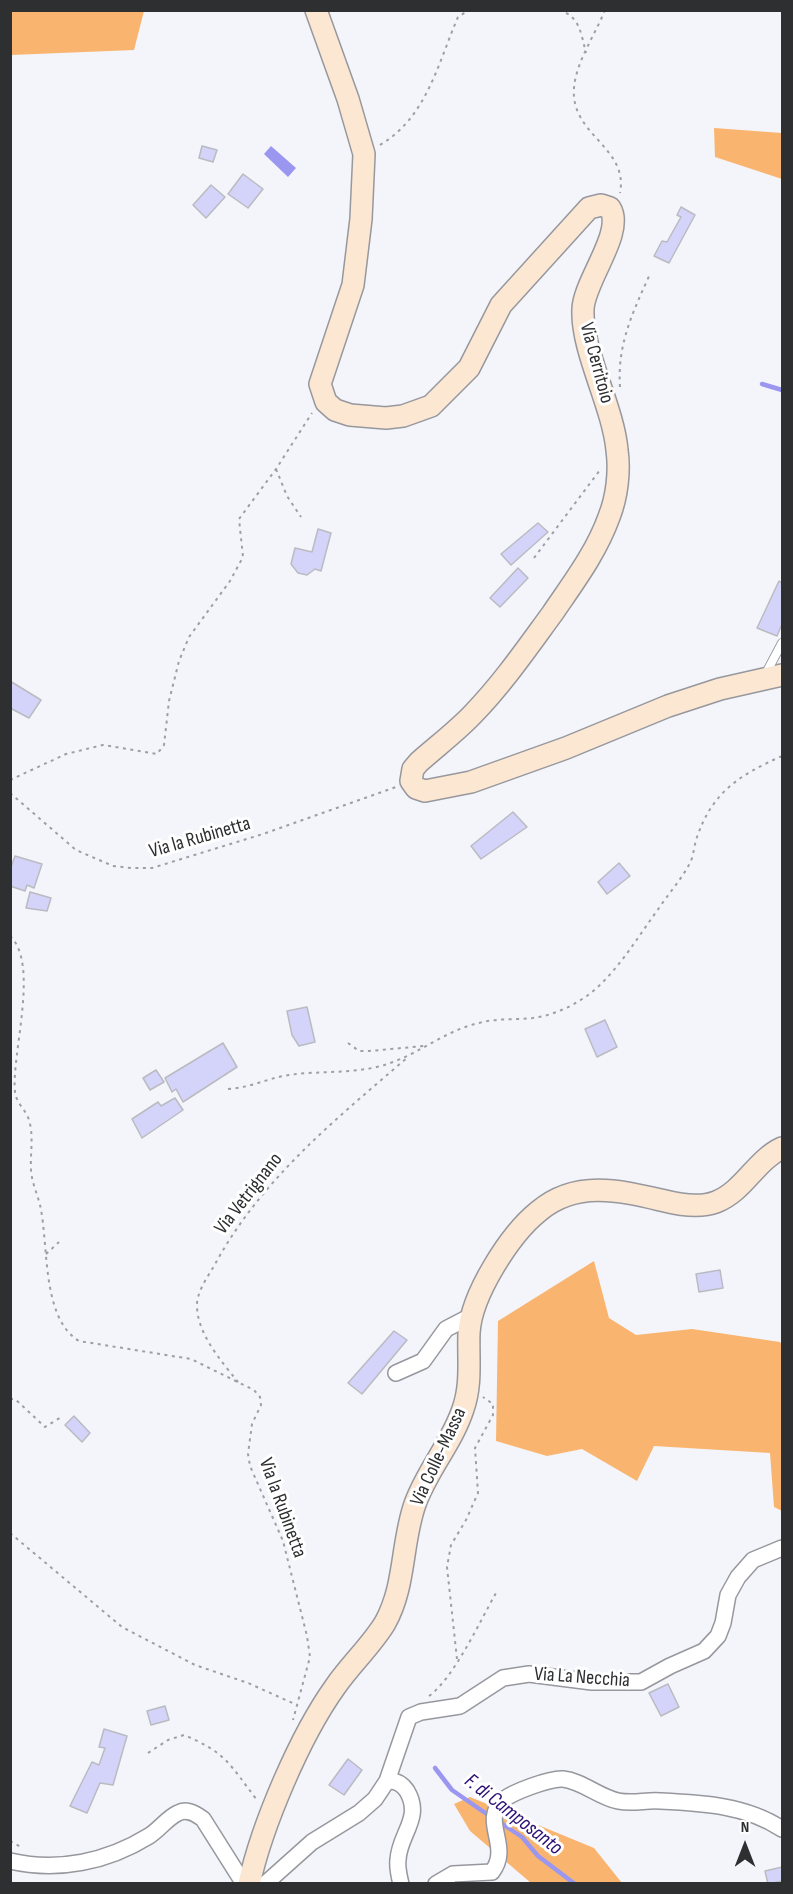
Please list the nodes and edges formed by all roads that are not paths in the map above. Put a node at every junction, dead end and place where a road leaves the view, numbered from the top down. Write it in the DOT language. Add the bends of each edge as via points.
graph roads {
  1 [pos="316,10"];
  2 [pos="783,644"];
  3 [pos="773,677"];
  4 [pos="783,1148"];
  5 [pos="471,1316"];
  6 [pos="396,1373"];
  7 [pos="783,1548"];
  8 [pos="387,1781"];
  9 [pos="783,1828"];
  10 [pos="10,1861"];
  11 [pos="246,1884"];
  12 [pos="265,1884"];
  13 [pos="401,1884"];
  14 [pos="435,1884"];
  1 -- 3 [label="street, Via Cerritoio" via="364,154 353,285 320,391 335,410 368,418 403,416 431,406 469,368 501,305 519,282 589,208 610,208 614,219 582,311 617,446 617,484 610,516 584,569 510,672 473,714 419,762 411,781 425,791 471,782 668,706"];
  2 -- 3 [label="lane"];
  4 -- 5 [label="street, Via Colle-Massa" via="768,1155 738,1187 716,1202 678,1204 606,1189 569,1193 550,1202 536,1212 480,1288"];
  5 -- 6 [label="street" via="446,1329 423,1361"];
  5 -- 11 [label="street, Via Colle-Massa" via="466,1398 458,1424 415,1503 399,1592 378,1632 321,1709 268,1819"];
  7 -- 8 [label="street, Via La Necchia" via="753,1560 738,1577 728,1595 718,1636 704,1651 641,1682 592,1682 529,1674 503,1678 460,1706 421,1712 409,1718"];
  8 -- 12 [label="street" via="360,1813 312,1842"];
  8 -- 13 [label="street" via="404,1787 410,1795 413,1815 398,1859"];
  9 -- 14 [label="street" via="747,1810 618,1801 573,1782 552,1780 505,1799 496,1808 493,1824 501,1853 492,1872 453,1874"];
  10 -- 11 [label="street" via="55,1868 84,1862 151,1836 184,1811 203,1819"];
}
